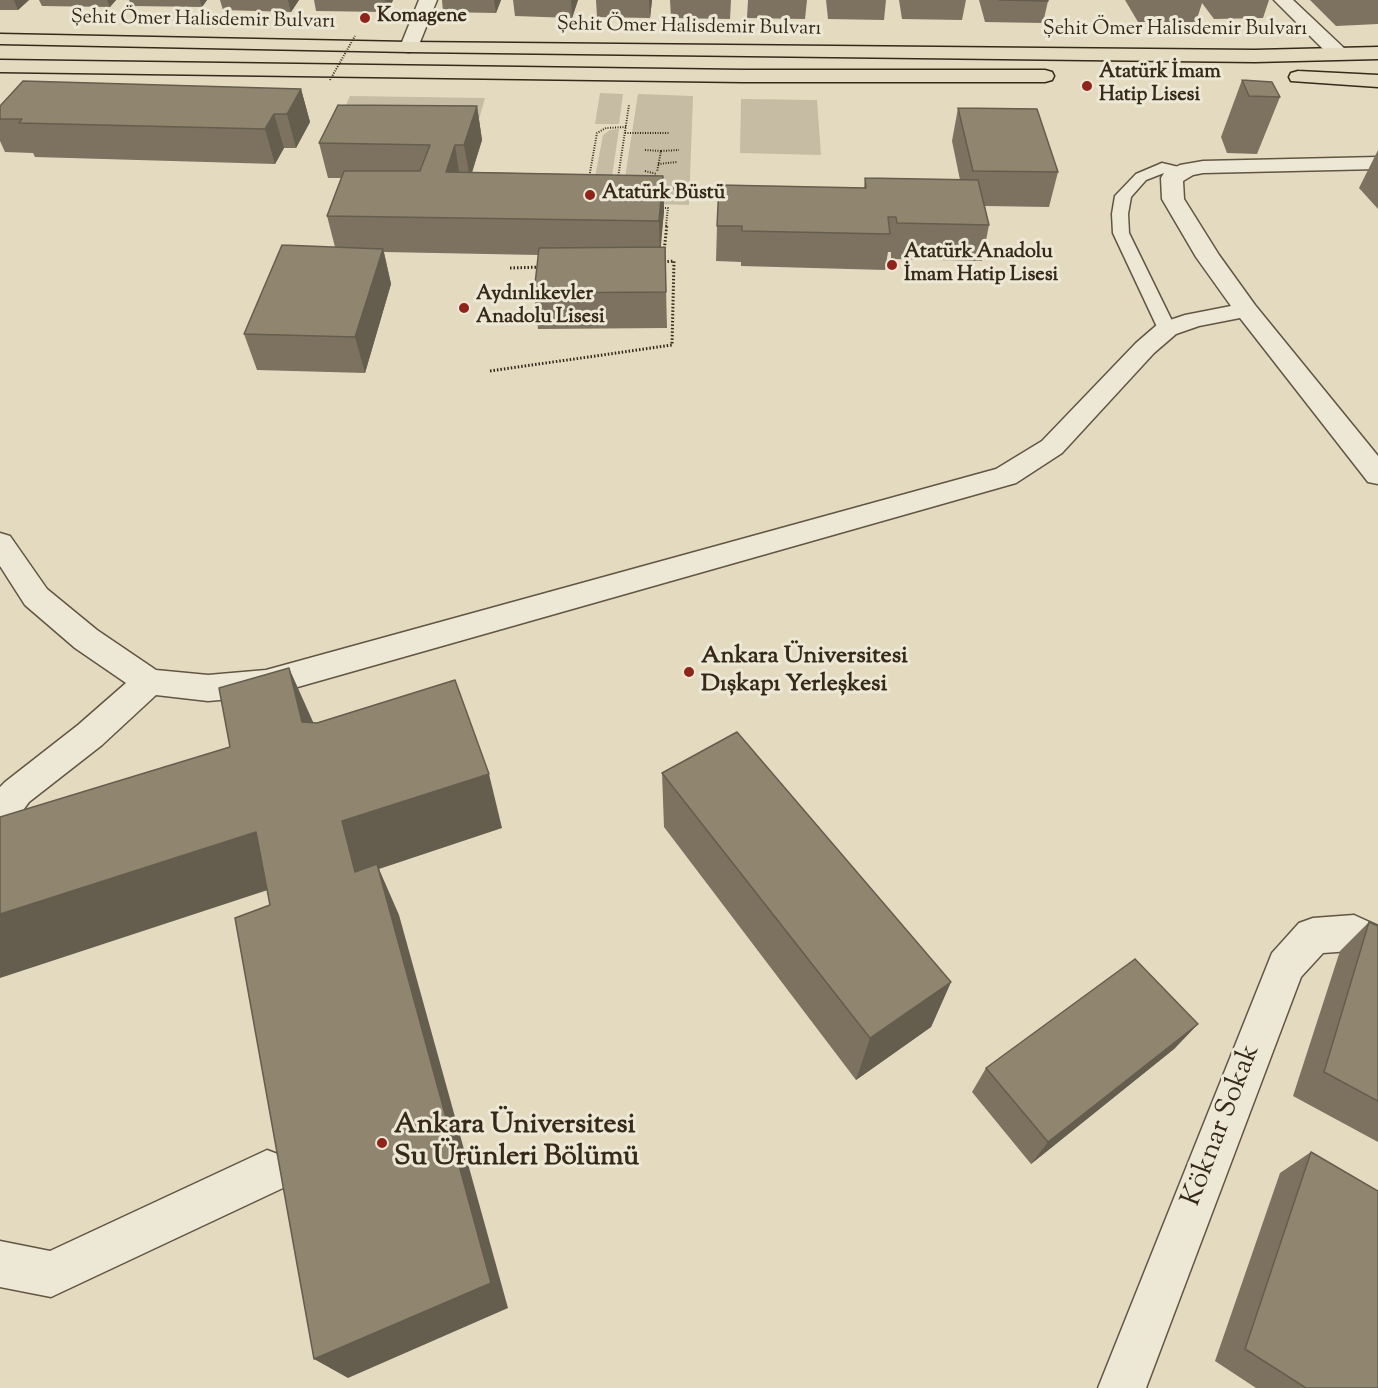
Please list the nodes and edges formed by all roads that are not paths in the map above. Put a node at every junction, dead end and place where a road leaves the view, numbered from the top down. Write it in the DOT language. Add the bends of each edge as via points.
graph roads {
  1 [pos="428,0"];
  2 [pos="1283,0"];
  3 [pos="0,39"];
  4 [pos="409,47"];
  5 [pos="1338,53"];
  6 [pos="1378,53"];
  7 [pos="0,66"];
  8 [pos="1378,75"];
  9 [pos="1062,76"];
  10 [pos="1274,76"];
  11 [pos="1298,76"];
  12 [pos="1378,81"];
  13 [pos="1378,163"];
  14 [pos="1182,172"];
  15 [pos="1246,310"];
  16 [pos="1167,329"];
  17 [pos="1378,475"];
  18 [pos="0,543"];
  19 [pos="149,682"];
  20 [pos="0,813"];
  21 [pos="1378,946"];
  22 [pos="267,1172"];
  23 [pos="0,1264"];
  24 [pos="1122,1388"];
  1 -- 4 [label="street"];
  2 -- 5 [label="street"];
  3 -- 4 [label="highway, Şehit Ömer Halisdemir Bulvarı"];
  4 -- 5 [label="highway, Şehit Ömer Halisdemir Bulvarı" via="1255,56"];
  5 -- 6 [label="highway, Şehit Ömer Halisdemir Bulvarı"];
  7 -- 9 [label="highway, Şehit Ömer Halisdemir Bulvarı" via="633,75"];
  8 -- 11 [label="highway, Şehit Ömer Halisdemir Bulvarı"];
  10 -- 11 [label="highway, Şehit Ömer Halisdemir Bulvarı"];
  11 -- 12 [label="highway"];
  13 -- 14 [label="street" via="1203,167"];
  14 -- 15 [label="street" via="1172,178 1173,199"];
  14 -- 16 [label="lane" via="1162,168 1149,171 1123,196 1120,214 1121,233"];
  15 -- 16 [label="street"];
  15 -- 17 [label="street"];
  16 -- 19 [label="street" via="1052,447 1006,476 266,683 208,688"];
  18 -- 19 [label="street" via="36,597 86,639"];
  19 -- 20 [label="street" via="17,792"];
  21 -- 24 [label="street, Köknar Sokak" via="1354,933 1313,936 1286,966"];
  22 -- 23 [label="street" via="51,1274"];
}
